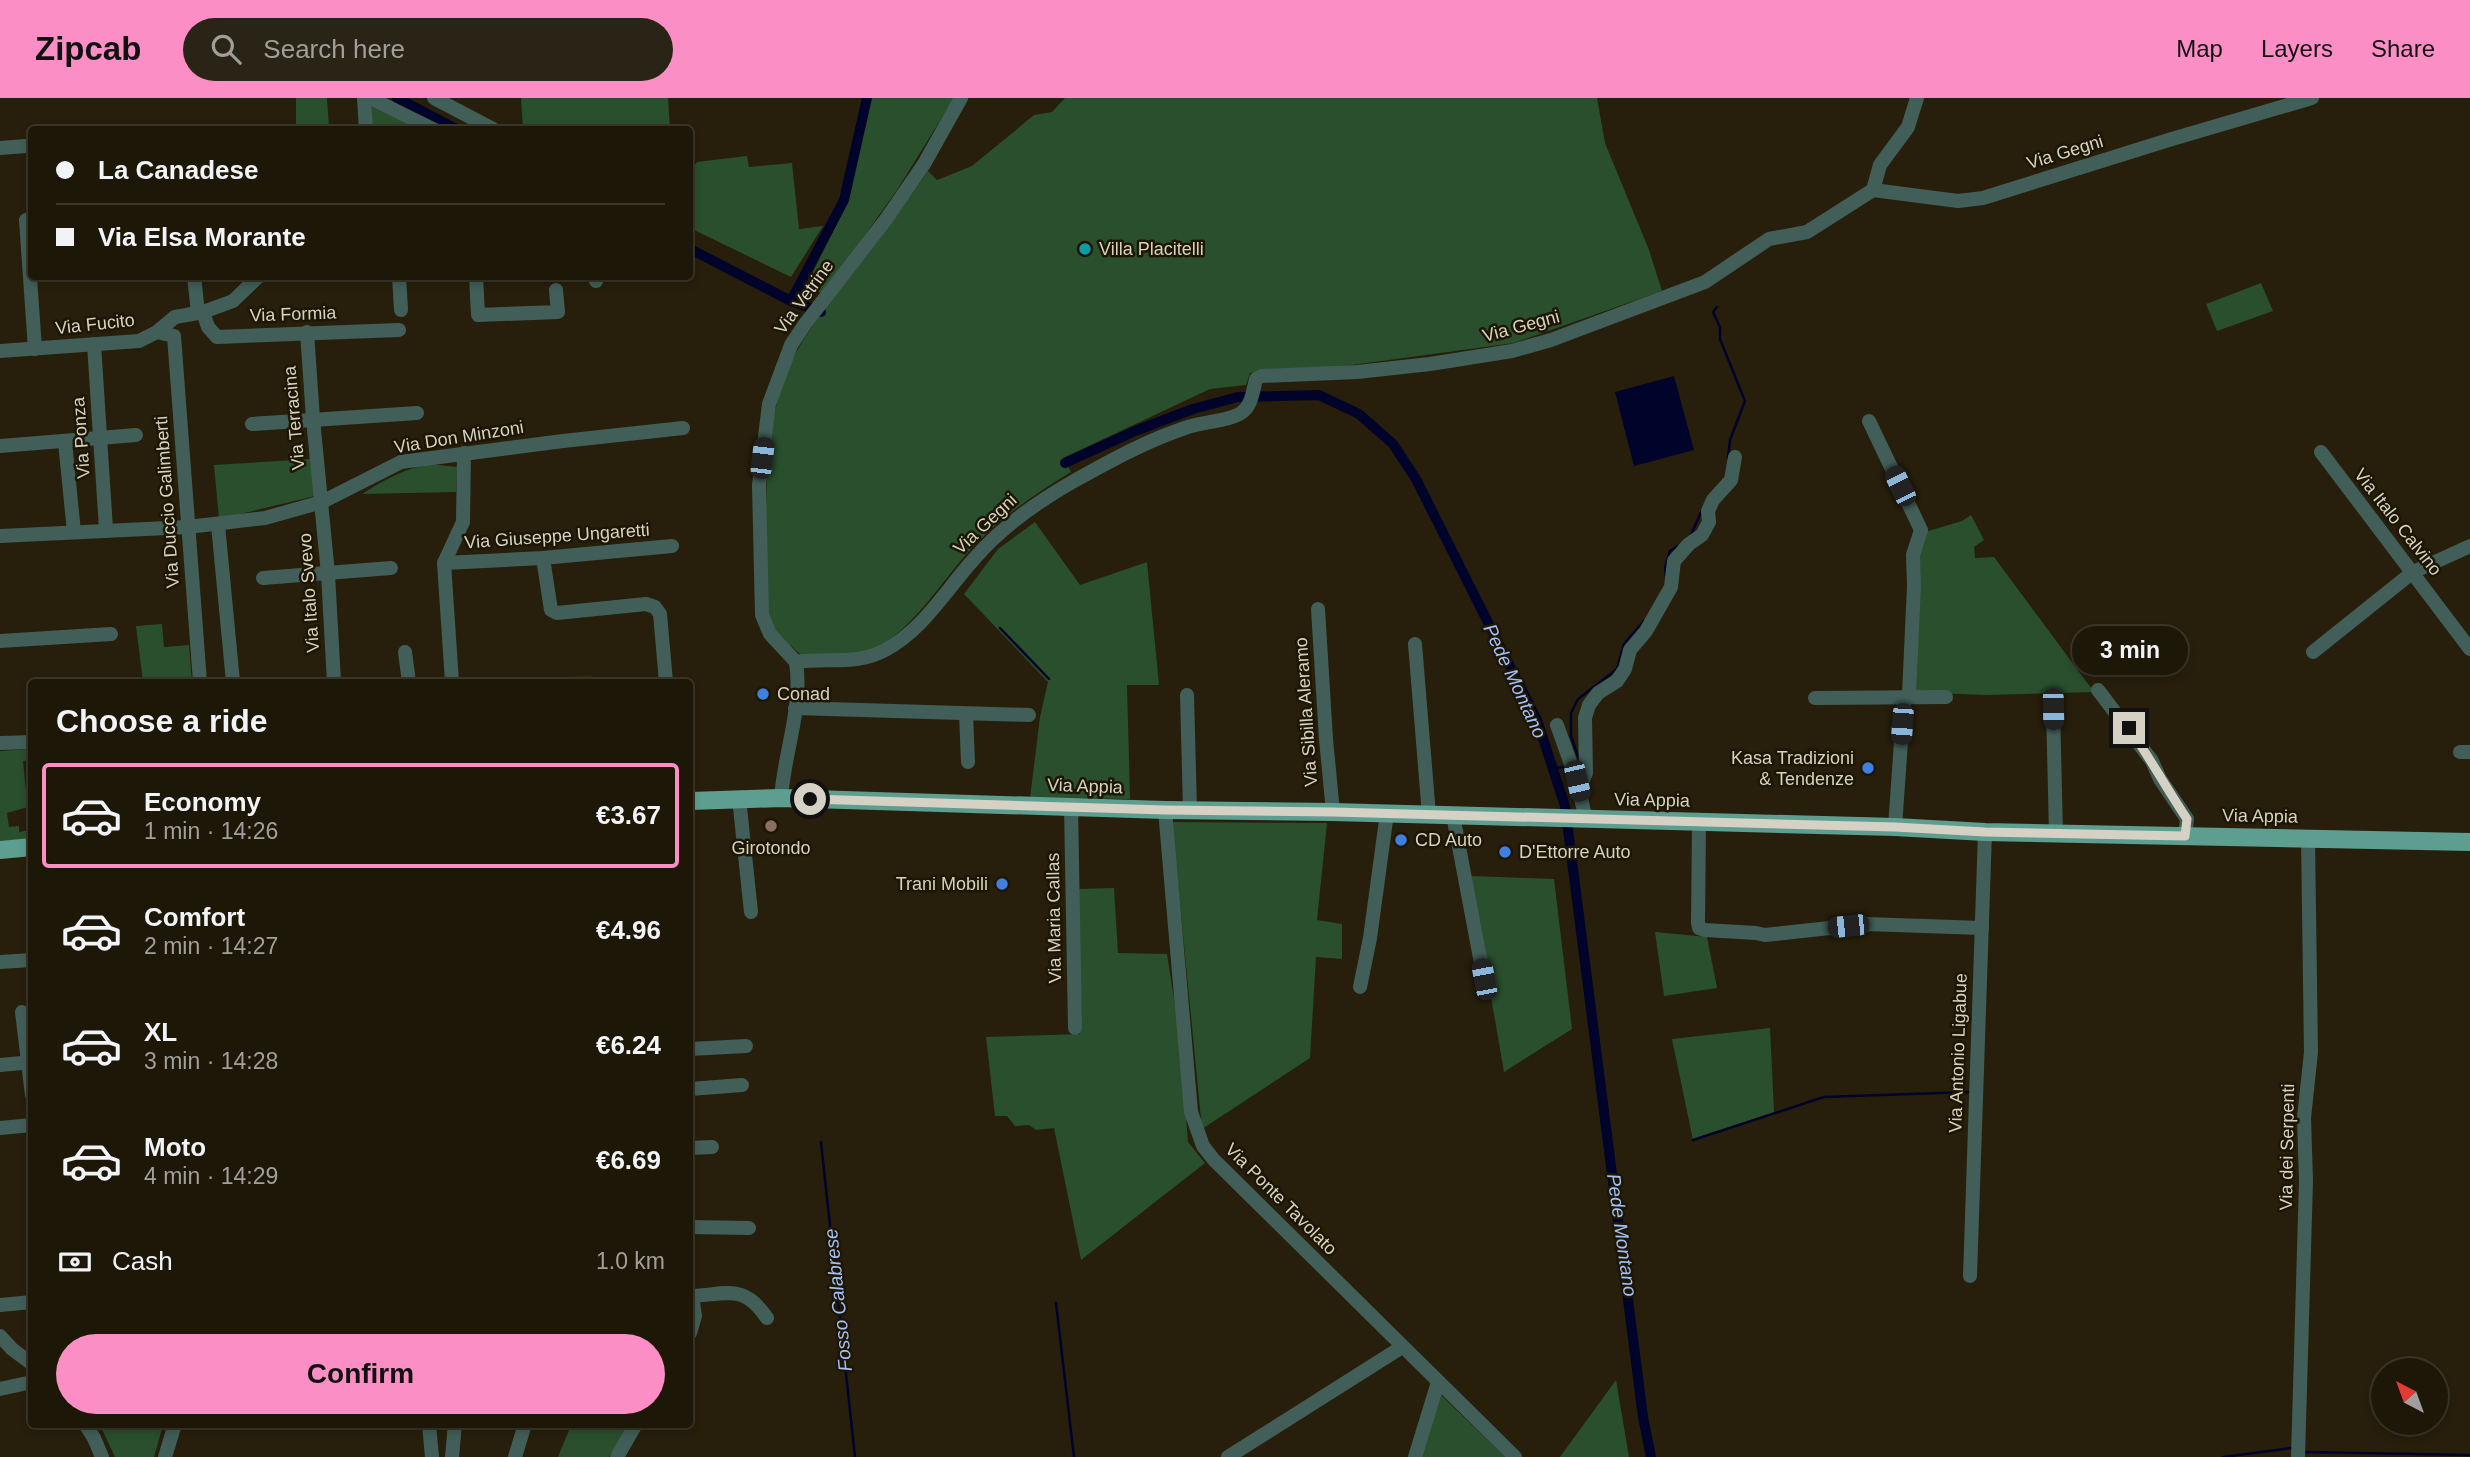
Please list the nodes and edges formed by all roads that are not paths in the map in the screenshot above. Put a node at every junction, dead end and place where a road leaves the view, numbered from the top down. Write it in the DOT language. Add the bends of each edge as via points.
graph roads {
  1 [pos="364,98"];
  2 [pos="370,98"];
  3 [pos="434,98"];
  4 [pos="961,98"];
  5 [pos="1917,98"];
  6 [pos="2312,98"];
  7 [pos="366,126"];
  8 [pos="427,126"];
  9 [pos="486,126"];
  10 [pos="26,146"];
  11 [pos="0,148"];
  12 [pos="1873,190"];
  13 [pos="26,220"];
  14 [pos="28,249"];
  15 [pos="30,280"];
  16 [pos="195,280"];
  17 [pos="255,280"];
  18 [pos="399,280"];
  19 [pos="476,280"];
  20 [pos="556,290"];
  21 [pos="401,310"];
  22 [pos="201,312"];
  23 [pos="399,330"];
  24 [pos="158,332"];
  25 [pos="307,332"];
  26 [pos="94,344"];
  27 [pos="35,349"];
  28 [pos="0,351"];
  29 [pos="417,414"];
  30 [pos="313,419"];
  31 [pos="1869,421"];
  32 [pos="252,424"];
  33 [pos="683,428"];
  34 [pos="136,435"];
  35 [pos="101,440"];
  36 [pos="65,442"];
  37 [pos="0,446"];
  38 [pos="2321,452"];
  39 [pos="464,453"];
  40 [pos="1735,457"];
  41 [pos="322,502"];
  42 [pos="218,525"];
  43 [pos="188,527"];
  44 [pos="106,529"];
  45 [pos="74,532"];
  46 [pos="0,536"];
  47 [pos="672,546"];
  48 [pos="2470,546"];
  49 [pos="543,558"];
  50 [pos="444,563"];
  51 [pos="391,568"];
  52 [pos="2413,572"];
  53 [pos="328,574"];
  54 [pos="263,578"];
  55 [pos="1318,609"];
  56 [pos="111,634"];
  57 [pos="0,640"];
  58 [pos="1415,644"];
  59 [pos="2470,649"];
  60 [pos="405,652"];
  61 [pos="2314,652"];
  62 [pos="796,663"];
  63 [pos="200,679"];
  64 [pos="233,679"];
  65 [pos="334,679"];
  66 [pos="409,679"];
  67 [pos="452,679"];
  68 [pos="666,679"];
  69 [pos="2098,691"];
  70 [pos="1187,695"];
  71 [pos="1815,698"];
  72 [pos="1946,698"];
  73 [pos="1904,699"];
  74 [pos="795,708"];
  75 [pos="2053,709"];
  76 [pos="966,714"];
  77 [pos="1028,715"];
  78 [pos="1557,725"];
  79 [pos="28,742"];
  80 [pos="0,743"];
  81 [pos="968,762"];
  82 [pos="1573,771"];
  83 [pos="739,798"];
  84 [pos="781,798"];
  85 [pos="698,800"];
  86 [pos="1071,806"];
  87 [pos="1165,810"];
  88 [pos="1190,810"];
  89 [pos="1333,812"];
  90 [pos="1387,813"];
  91 [pos="1429,815"];
  92 [pos="1453,815"];
  93 [pos="1584,820"];
  94 [pos="1699,822"];
  95 [pos="1895,827"];
  96 [pos="1985,832"];
  97 [pos="2056,833"];
  98 [pos="2185,836"];
  99 [pos="2308,838"];
  100 [pos="2470,842"];
  101 [pos="28,847"];
  102 [pos="0,850"];
  103 [pos="751,912"];
  104 [pos="1982,928"];
  105 [pos="28,960"];
  106 [pos="0,962"];
  107 [pos="1484,979"];
  108 [pos="1360,987"];
  109 [pos="22,1013"];
  110 [pos="1074,1028"];
  111 [pos="746,1046"];
  112 [pos="693,1049"];
  113 [pos="28,1050"];
  114 [pos="28,1062"];
  115 [pos="0,1065"];
  116 [pos="743,1085"];
  117 [pos="693,1089"];
  118 [pos="28,1125"];
  119 [pos="0,1128"];
  120 [pos="712,1147"];
  121 [pos="693,1148"];
  122 [pos="693,1227"];
  123 [pos="749,1228"];
  124 [pos="1970,1276"];
  125 [pos="693,1296"];
  126 [pos="28,1302"];
  127 [pos="0,1305"];
  128 [pos="767,1318"];
  129 [pos="0,1336"];
  130 [pos="6,1347"];
  131 [pos="1402,1347"];
  132 [pos="28,1361"];
  133 [pos="1438,1382"];
  134 [pos="28,1383"];
  135 [pos="0,1389"];
  136 [pos="88,1428"];
  137 [pos="174,1428"];
  138 [pos="429,1428"];
  139 [pos="455,1428"];
  140 [pos="524,1428"];
  141 [pos="634,1428"];
  142 [pos="102,1457"];
  143 [pos="165,1457"];
  144 [pos="432,1457"];
  145 [pos="452,1457"];
  146 [pos="515,1457"];
  147 [pos="617,1457"];
  148 [pos="1228,1457"];
  149 [pos="1415,1457"];
  150 [pos="1515,1457"];
  151 [pos="2298,1457"];
  1 -- 7 [label="street"];
  2 -- 8 [label="street"];
  3 -- 9 [label="street"];
  4 -- 62 [label="street, Via Vetrine" via="887,218 791,345 769,404 759,485 762,615 770,634"];
  5 -- 12 [label="street" via="1908,127 1880,165"];
  6 -- 12 [label="street, Via Gegni" via="1983,198 1958,201"];
  10 -- 11 [label="street"];
  12 -- 62 [label="street, Via Gegni" via="1807,232 1769,239 1705,282 1551,340 1430,364 1262,376 1256,379 1248,406 1240,414 1144,444 1019,515 974,558 929,613 884,651 864,658"];
  13 -- 14 [label="street"];
  15 -- 27 [label="street"];
  16 -- 22 [label="street"];
  17 -- 22 [label="street, Via Fucito" via="233,301"];
  18 -- 21 [label="street"];
  19 -- 20 [label="street" via="478,315 558,312"];
  22 -- 24 [label="street, Via Fucito" via="175,317"];
  22 -- 25 [label="street, Via Formia" via="217,337"];
  23 -- 25 [label="street, Via Formia"];
  24 -- 26 [label="street, Via Fucito" via="139,341"];
  24 -- 43 [label="street, Via Duccio Galimberti" via="174,336"];
  25 -- 30 [label="street, Via Terracina"];
  26 -- 27 [label="street, Via Fucito"];
  26 -- 35 [label="street, Via Ponza"];
  27 -- 28 [label="street, Via Fucito"];
  29 -- 30 [label="street"];
  30 -- 32 [label="street"];
  30 -- 41 [label="street, Via Terracina"];
  31 -- 73 [label="street" via="1921,530 1913,555 1909,694"];
  33 -- 39 [label="street, Via Don Minzoni"];
  34 -- 35 [label="street"];
  35 -- 36 [label="street"];
  35 -- 44 [label="street, Via Ponza"];
  36 -- 37 [label="street"];
  36 -- 45 [label="street"];
  38 -- 52 [label="street, Via Italo Calvino"];
  39 -- 41 [label="street, Via Don Minzoni" via="401,462"];
  39 -- 50 [label="street" via="463,522"];
  40 -- 82 [label="street" via="1731,480 1713,500 1702,535 1674,561 1671,587 1630,650 1625,669 1589,705 1583,780"];
  41 -- 42 [label="street, Via Don Minzoni"];
  41 -- 53 [label="street, Via Italo Svevo"];
  42 -- 43 [label="street, Via Don Minzoni"];
  42 -- 64 [label="street"];
  43 -- 44 [label="street, Via Don Minzoni"];
  43 -- 63 [label="street, Via Duccio Galimberti"];
  44 -- 45 [label="street, Via Don Minzoni"];
  45 -- 46 [label="street, Via Don Minzoni"];
  47 -- 49 [label="street, Via Giuseppe Ungaretti"];
  48 -- 52 [label="street"];
  49 -- 50 [label="street, Via Giuseppe Ungaretti"];
  49 -- 68 [label="street" via="551,610 557,613 646,604 655,607 660,614"];
  50 -- 67 [label="street"];
  51 -- 53 [label="street"];
  52 -- 59 [label="street, Via Italo Calvino"];
  52 -- 61 [label="street"];
  53 -- 54 [label="street"];
  53 -- 65 [label="street, Via Italo Svevo"];
  55 -- 89 [label="street, Via Sibilla Aleramo"];
  56 -- 57 [label="street"];
  58 -- 91 [label="street"];
  60 -- 66 [label="street"];
  62 -- 74 [label="street"];
  69 -- 98 [label="street" via="2152,761 2187,819"];
  70 -- 88 [label="street"];
  71 -- 73 [label="street"];
  72 -- 73 [label="street"];
  73 -- 95 [label="street"];
  74 -- 76 [label="street"];
  74 -- 84 [label="street"];
  75 -- 97 [label="street"];
  76 -- 77 [label="street"];
  76 -- 81 [label="street"];
  78 -- 82 [label="street"];
  79 -- 80 [label="street"];
  82 -- 93 [label="street"];
  83 -- 84 [label="main road, Via Appia"];
  83 -- 85 [label="main road, Via Appia"];
  83 -- 103 [label="street"];
  84 -- 86 [label="main road, Via Appia"];
  86 -- 87 [label="main road, Via Appia"];
  86 -- 110 [label="street, Via Maria Callas"];
  87 -- 88 [label="main road, Via Appia"];
  87 -- 131 [label="street, Via Ponte Tavolato" via="1191,1112 1203,1146"];
  88 -- 89 [label="main road, Via Appia"];
  89 -- 90 [label="main road, Via Appia"];
  90 -- 91 [label="main road, Via Appia"];
  90 -- 108 [label="street"];
  91 -- 92 [label="main road, Via Appia"];
  92 -- 93 [label="main road, Via Appia"];
  92 -- 107 [label="street"];
  93 -- 94 [label="main road, Via Appia"];
  94 -- 95 [label="main road, Via Appia"];
  94 -- 104 [label="street" via="1699,928 1765,935 1866,925"];
  95 -- 96 [label="main road, Via Appia"];
  96 -- 97 [label="main road, Via Appia"];
  96 -- 104 [label="street, Via Antonio Ligabue"];
  97 -- 98 [label="main road, Via Appia"];
  98 -- 99 [label="main road, Via Appia"];
  99 -- 100 [label="main road, Via Appia"];
  99 -- 151 [label="street, Via dei Serpenti" via="2311,1052 2304,1118"];
  101 -- 102 [label="main road"];
  104 -- 124 [label="street, Via Antonio Ligabue"];
  105 -- 106 [label="street"];
  109 -- 113 [label="street"];
  111 -- 112 [label="street"];
  114 -- 115 [label="street"];
  116 -- 117 [label="street"];
  118 -- 119 [label="street"];
  120 -- 121 [label="street"];
  122 -- 123 [label="street"];
  125 -- 128 [label="street" via="745,1295"];
  126 -- 127 [label="street"];
  129 -- 130 [label="street"];
  130 -- 132 [label="street"];
  131 -- 133 [label="street, Via Ponte Tavolato"];
  131 -- 148 [label="street"];
  133 -- 149 [label="street"];
  133 -- 150 [label="street, Via Ponte Tavolato"];
  134 -- 135 [label="street"];
  136 -- 142 [label="street"];
  137 -- 143 [label="street"];
  138 -- 144 [label="street"];
  139 -- 145 [label="street"];
  140 -- 146 [label="street"];
  141 -- 147 [label="street"];
}
